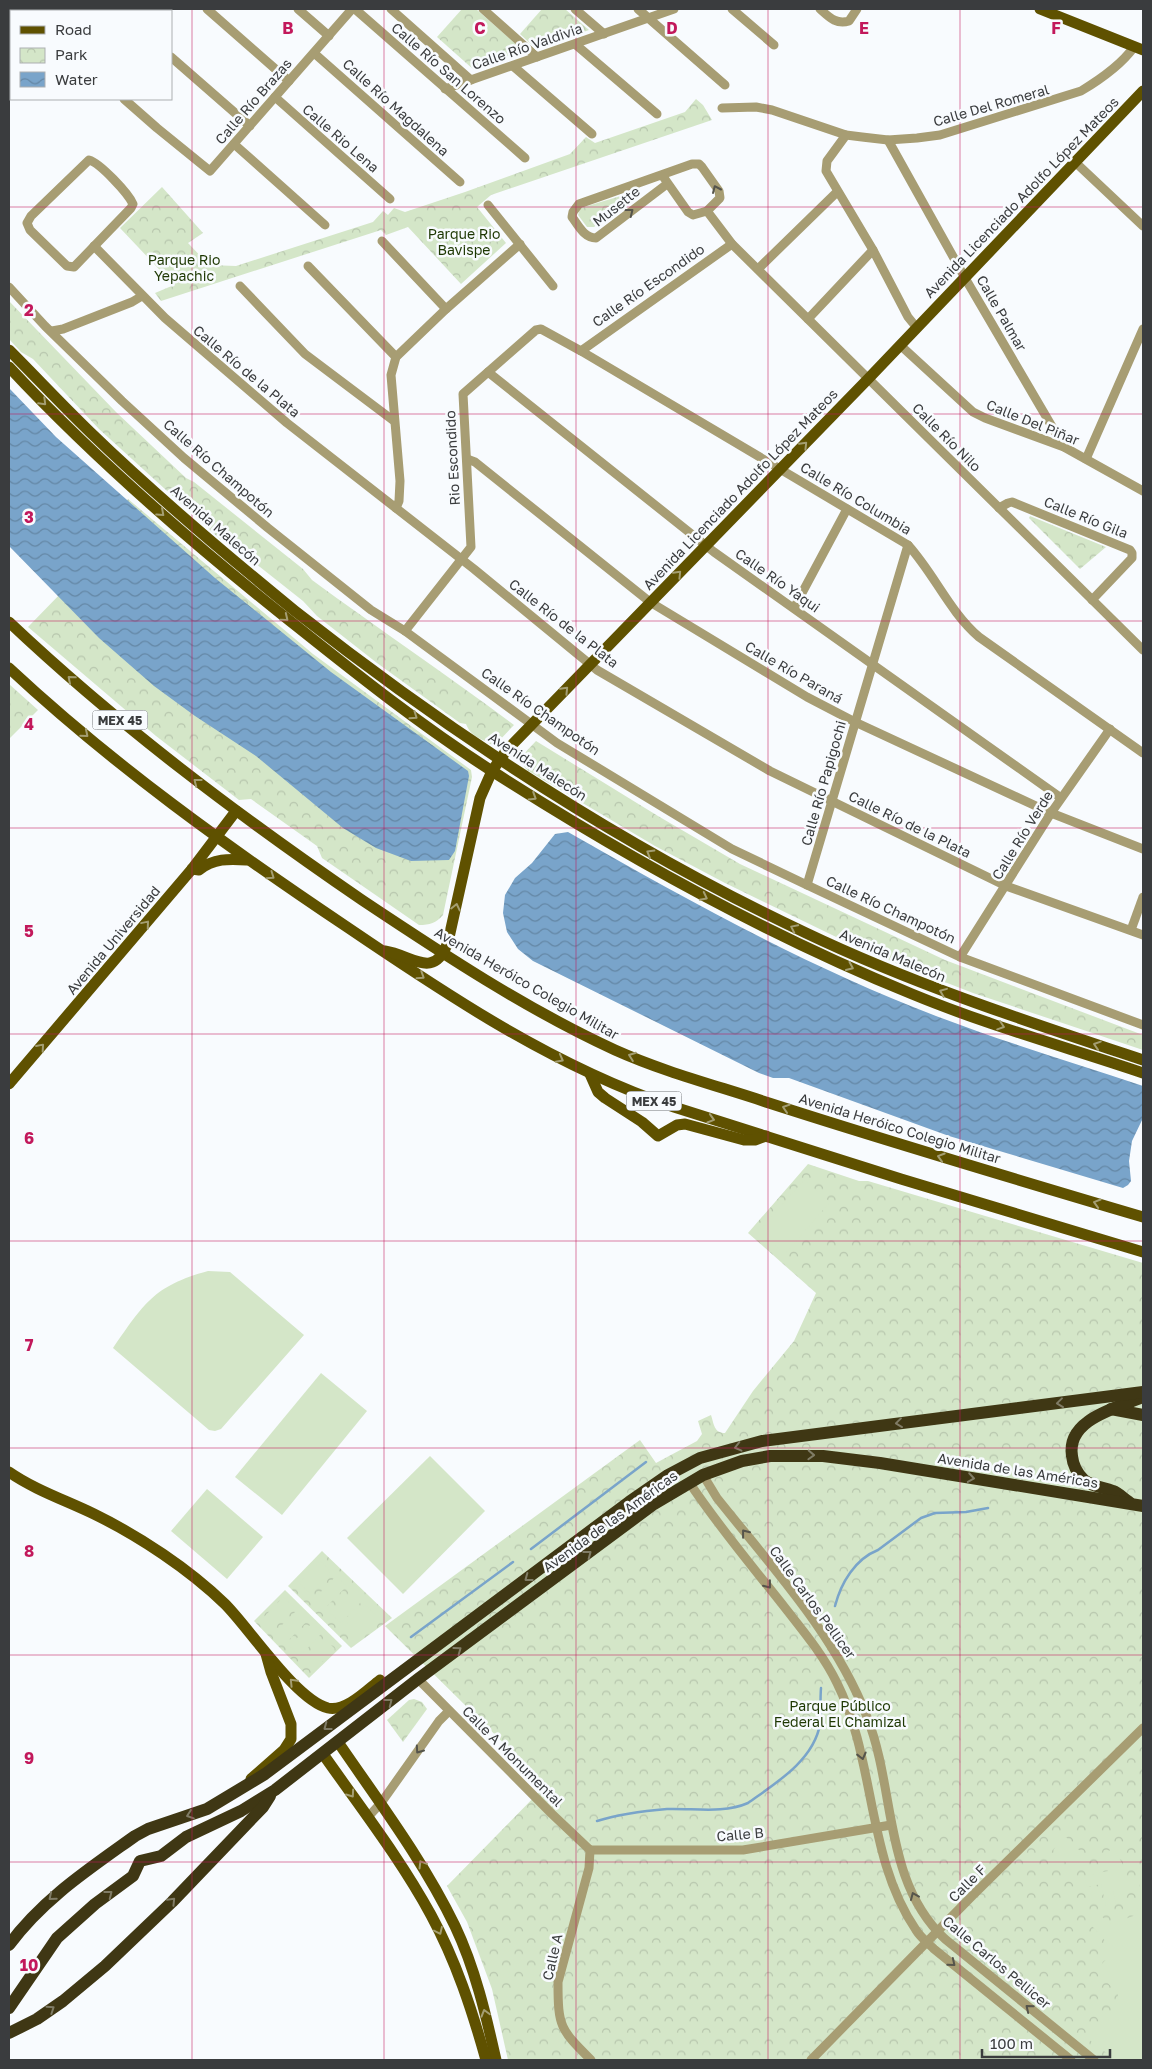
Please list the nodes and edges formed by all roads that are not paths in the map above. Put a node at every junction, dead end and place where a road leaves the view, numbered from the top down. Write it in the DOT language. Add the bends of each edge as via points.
graph roads {
  1 [pos="207,9"];
  2 [pos="298,9"];
  3 [pos="354,9"];
  4 [pos="391,9"];
  5 [pos="483,9"];
  6 [pos="575,9"];
  7 [pos="638,9"];
  8 [pos="674,9"];
  9 [pos="732,9"];
  10 [pos="820,9"];
  11 [pos="857,9"];
  12 [pos="1040,9"];
  13 [pos="649,18"];
  14 [pos="604,34"];
  15 [pos="329,36"];
  16 [pos="575,44"];
  17 [pos="774,45"];
  18 [pos="1139,48"];
  19 [pos="314,53"];
  20 [pos="537,57"];
  21 [pos="172,58"];
  22 [pos="513,66"];
  23 [pos="471,80"];
  24 [pos="289,81"];
  25 [pos="725,85"];
  26 [pos="445,89"];
  27 [pos="1143,92"];
  28 [pos="275,97"];
  29 [pos="125,100"];
  30 [pos="722,108"];
  31 [pos="657,114"];
  32 [pos="250,126"];
  33 [pos="592,134"];
  34 [pos="846,135"];
  35 [pos="888,140"];
  36 [pos="234,144"];
  37 [pos="525,158"];
  38 [pos="1075,162"];
  39 [pos="665,180"];
  40 [pos="460,182"];
  41 [pos="837,192"];
  42 [pos="390,199"];
  43 [pos="488,205"];
  44 [pos="707,211"];
  45 [pos="325,225"];
  46 [pos="1143,226"];
  47 [pos="382,241"];
  48 [pos="520,244"];
  49 [pos="732,244"];
  50 [pos="94,246"];
  51 [pos="873,250"];
  52 [pos="308,266"];
  53 [pos="758,269"];
  54 [pos="965,278"];
  55 [pos="240,286"];
  56 [pos="552,286"];
  57 [pos="9,287"];
  58 [pos="142,296"];
  59 [pos="446,309"];
  60 [pos="808,319"];
  61 [pos="917,328"];
  62 [pos="541,329"];
  63 [pos="1143,329"];
  64 [pos="52,331"];
  65 [pos="900,345"];
  66 [pos="9,350"];
  67 [pos="581,350"];
  68 [pos="396,357"];
  69 [pos="9,367"];
  70 [pos="488,372"];
  71 [pos="868,379"];
  72 [pos="394,421"];
  73 [pos="1064,448"];
  74 [pos="467,459"];
  75 [pos="1086,459"];
  76 [pos="780,470"];
  77 [pos="1143,491"];
  78 [pos="396,508"];
  79 [pos="999,508"];
  80 [pos="847,509"];
  81 [pos="908,545"];
  82 [pos="705,546"];
  83 [pos="462,559"];
  84 [pos="1092,600"];
  85 [pos="650,602"];
  86 [pos="794,608"];
  87 [pos="9,622"];
  88 [pos="405,630"];
  89 [pos="1143,650"];
  90 [pos="872,663"];
  91 [pos="590,664"];
  92 [pos="9,668"];
  93 [pos="855,722"];
  94 [pos="532,724"];
  95 [pos="1110,729"];
  96 [pos="1143,753"];
  97 [pos="500,760"];
  98 [pos="492,771"];
  99 [pos="1061,798"];
  100 [pos="832,802"];
  101 [pos="236,811"];
  102 [pos="1051,813"];
  103 [pos="217,838"];
  104 [pos="1143,849"];
  105 [pos="249,860"];
  106 [pos="192,869"];
  107 [pos="806,886"];
  108 [pos="1006,886"];
  109 [pos="1143,897"];
  110 [pos="1131,930"];
  111 [pos="1143,935"];
  112 [pos="381,950"];
  113 [pos="443,954"];
  114 [pos="960,956"];
  115 [pos="1143,1025"];
  116 [pos="1143,1060"];
  117 [pos="1143,1073"];
  118 [pos="590,1074"];
  119 [pos="9,1084"];
  120 [pos="766,1136"];
  121 [pos="1143,1217"];
  122 [pos="1143,1252"];
  123 [pos="1143,1392"];
  124 [pos="1143,1397"];
  125 [pos="1088,1400"];
  126 [pos="1113,1409"];
  127 [pos="1143,1415"];
  128 [pos="9,1472"];
  129 [pos="703,1475"];
  130 [pos="689,1482"];
  131 [pos="1137,1505"];
  132 [pos="488,1607"];
  133 [pos="265,1650"];
  134 [pos="407,1666"];
  135 [pos="418,1679"];
  136 [pos="448,1711"];
  137 [pos="1143,1728"];
  138 [pos="338,1742"];
  139 [pos="323,1754"];
  140 [pos="243,1788"];
  141 [pos="275,1790"];
  142 [pos="381,1804"];
  143 [pos="368,1817"];
  144 [pos="891,1825"];
  145 [pos="876,1827"];
  146 [pos="590,1850"];
  147 [pos="937,1932"];
  148 [pos="927,1942"];
  149 [pos="9,1945"];
  150 [pos="9,2008"];
  151 [pos="9,2034"];
  152 [pos="486,2060"];
  153 [pos="496,2060"];
  154 [pos="591,2060"];
  155 [pos="811,2060"];
  156 [pos="1071,2060"];
  157 [pos="1094,2060"];
  1 -- 24 [label="street"];
  2 -- 15 [label="street"];
  3 -- 15 [label="street, Calle Río Brazas"];
  3 -- 26 [label="street, Calle Río San Lorenzo"];
  4 -- 23 [label="street, Calle Río San Lorenzo"];
  5 -- 20 [label="street"];
  6 -- 14 [label="street"];
  7 -- 13 [label="street"];
  8 -- 13 [label="street, Calle Río Valdivia"];
  9 -- 17 [label="street"];
  10 -- 11 [label="street" via="839,22 848,21"];
  12 -- 18 [label="main road"];
  13 -- 14 [label="street, Calle Río Valdivia"];
  13 -- 25 [label="street"];
  14 -- 16 [label="street, Calle Río Valdivia"];
  15 -- 19 [label="street, Calle Río Brazas"];
  16 -- 20 [label="street, Calle Río Valdivia"];
  16 -- 31 [label="street"];
  18 -- 35 [label="street, Calle Del Romeral" via="1098,81 1059,99 1027,106 940,135"];
  19 -- 24 [label="street, Calle Río Brazas"];
  19 -- 40 [label="street, Calle Río Magdalena"];
  20 -- 22 [label="street, Calle Río Valdivia"];
  21 -- 32 [label="street"];
  22 -- 23 [label="street, Calle Río Valdivia"];
  22 -- 33 [label="street"];
  23 -- 26 [label="street, Calle Río Valdivia"];
  24 -- 28 [label="street, Calle Río Brazas"];
  26 -- 37 [label="street, Calle Río San Lorenzo"];
  27 -- 38 [label="main road, Avenida Licenciado Adolfo López Mateos"];
  28 -- 32 [label="street, Calle Río Brazas"];
  28 -- 42 [label="street, Calle Rio Lena"];
  29 -- 36 [label="street, Calle Río Brazas" via="210,171"];
  30 -- 34 [label="street, Calle Del Romeral" via="764,108"];
  32 -- 36 [label="street, Calle Río Brazas"];
  34 -- 35 [label="street, Calle Del Romeral"];
  34 -- 41 [label="street" via="825,165"];
  35 -- 54 [label="street, Calle Palmar"];
  36 -- 45 [label="street"];
  38 -- 46 [label="street"];
  38 -- 54 [label="main road, Avenida Licenciado Adolfo López Mateos"];
  39 -- 39 [label="street, Musette, one-way" via="579,204 572,217 584,234 596,238"];
  39 -- 44 [label="street" via="688,212 699,215"];
  44 -- 39 [label="street, Musette, one-way" via="720,198 719,191 702,166 692,164"];
  41 -- 51 [label="street"];
  41 -- 53 [label="street"];
  43 -- 48 [label="street"];
  44 -- 49 [label="street"];
  47 -- 59 [label="street"];
  48 -- 56 [label="street"];
  48 -- 59 [label="street"];
  49 -- 53 [label="street, Calle Río Nilo"];
  49 -- 67 [label="street, Calle Río Escondido"];
  50 -- 50 [label="street" via="133,204 89,160 27,223 30,230 71,268"];
  50 -- 58 [label="street, Calle Río de la Plata"];
  51 -- 60 [label="street"];
  51 -- 61 [label="street"];
  52 -- 68 [label="street"];
  53 -- 60 [label="street, Calle Río Nilo"];
  54 -- 61 [label="main road, Avenida Licenciado Adolfo López Mateos"];
  54 -- 73 [label="street, Calle Palmar"];
  55 -- 72 [label="street" via="305,354"];
  57 -- 64 [label="street, Calle Río Champotón"];
  58 -- 64 [label="street" via="124,306"];
  58 -- 78 [label="street, Calle Río de la Plata" via="287,423"];
  59 -- 68 [label="street"];
  60 -- 71 [label="street, Calle Río Nilo"];
  61 -- 65 [label="main road, Avenida Licenciado Adolfo López Mateos"];
  62 -- 67 [label="street, Calle Río Columbia"];
  62 -- 70 [label="street, Rio Escondido"];
  63 -- 75 [label="street"];
  64 -- 88 [label="street, Calle Río Champotón" via="184,458 364,604"];
  65 -- 71 [label="main road, Avenida Licenciado Adolfo López Mateos"];
  65 -- 73 [label="street, Calle Del Piñar" via="973,412"];
  66 -- 97 [label="main road, Avenida Malecón" via="90,432 264,585 368,667"];
  67 -- 76 [label="street, Calle Río Columbia"];
  68 -- 72 [label="street" via="391,375"];
  69 -- 98 [label="main road, Avenida Malecón, one-way" via="123,479 247,587 383,694"];
  70 -- 74 [label="street, Rio Escondido" via="463,394"];
  70 -- 82 [label="street, Calle Río Yaqui"];
  76 -- 71 [label="main road, Avenida Licenciado Adolfo López Mateos, one-way"];
  71 -- 79 [label="street, Calle Río Nilo"];
  72 -- 78 [label="street" via="400,481"];
  73 -- 75 [label="street, Calle Del Piñar"];
  74 -- 83 [label="street, Rio Escondido" via="471,548"];
  74 -- 85 [label="street, Calle Río Paraná" via="476,462"];
  75 -- 77 [label="street, Calle Del Piñar"];
  76 -- 80 [label="street, Calle Río Columbia"];
  76 -- 82 [label="main road, Avenida Licenciado Adolfo López Mateos"];
  78 -- 83 [label="street, Calle Río de la Plata"];
  79 -- 84 [label="street, Calle Río Nilo"];
  79 -- 84 [label="street, Calle Río Gila" via="1012,502 1130,550 1132,558"];
  80 -- 81 [label="street, Calle Río Columbia"];
  80 -- 86 [label="street"];
  81 -- 90 [label="street, Calle Río Papigochi"];
  81 -- 95 [label="street, Calle Río Columbia" via="930,571 964,624"];
  85 -- 82 [label="main road, Avenida Licenciado Adolfo López Mateos, one-way"];
  82 -- 86 [label="street, Calle Río Yaqui"];
  83 -- 88 [label="street, Rio Escondido"];
  83 -- 91 [label="street, Calle Río de la Plata"];
  84 -- 89 [label="street, Calle Río Nilo"];
  85 -- 91 [label="main road, Avenida Licenciado Adolfo López Mateos"];
  85 -- 93 [label="street, Calle Río Paraná" via="807,697"];
  86 -- 90 [label="street, Calle Río Yaqui"];
  101 -- 87 [label="main road, Avenida Heróico Colegio Militar / MEX 45, one-way" via="78,685"];
  88 -- 94 [label="street, Calle Río Champotón"];
  90 -- 93 [label="street, Calle Río Papigochi"];
  90 -- 99 [label="street, Calle Río Yaqui"];
  94 -- 91 [label="main road, Avenida Licenciado Adolfo López Mateos, one-way"];
  91 -- 100 [label="street, Calle Río de la Plata" via="770,771"];
  92 -- 103 [label="main road, MEX 45, one-way" via="103,750"];
  93 -- 100 [label="street, Calle Río Papigochi"];
  93 -- 102 [label="street, Calle Río Paraná"];
  94 -- 97 [label="main road, Avenida Licenciado Adolfo López Mateos"];
  94 -- 107 [label="street, Calle Río Champotón" via="557,743 732,849"];
  95 -- 96 [label="street, Calle Río Columbia"];
  95 -- 99 [label="street, Calle Río Verde"];
  97 -- 98 [label="main road, Avenida Licenciado Adolfo López Mateos"];
  116 -- 97 [label="main road, Avenida Malecón, one-way" via="956,997 805,933 658,858"];
  113 -- 98 [label="main road, Avenida Licenciado Adolfo López Mateos, one-way" via="480,798"];
  98 -- 117 [label="main road, Avenida Malecón, one-way" via="663,875 849,967 945,1007"];
  99 -- 102 [label="street, Calle Río Verde"];
  100 -- 107 [label="street, Calle Río Papigochi"];
  100 -- 108 [label="street, Calle Río de la Plata"];
  101 -- 103 [label="main road, Avenida Universidad"];
  101 -- 113 [label="main road, Avenida Heróico Colegio Militar / MEX 45"];
  102 -- 104 [label="street, Calle Río Paraná"];
  102 -- 108 [label="street, Calle Río Verde"];
  103 -- 105 [label="main road, MEX 45"];
  103 -- 106 [label="main road, Avenida Universidad"];
  105 -- 106 [label="main road" via="221,860 206,864 199,870"];
  105 -- 112 [label="main road, MEX 45, one-way"];
  119 -- 106 [label="main road, Avenida Universidad, one-way"];
  107 -- 114 [label="street, Calle Río Champotón"];
  108 -- 110 [label="street, Calle Río de la Plata"];
  108 -- 114 [label="street, Calle Río Verde"];
  109 -- 110 [label="street"];
  110 -- 111 [label="street, Calle Río de la Plata"];
  112 -- 113 [label="main road" via="399,953 424,964 436,962"];
  112 -- 118 [label="main road, MEX 45, one-way" via="485,1016"];
  121 -- 113 [label="main road, Avenida Heróico Colegio Militar / MEX 45, one-way" via="878,1138 618,1052"];
  114 -- 115 [label="street, Calle Río Champotón"];
  118 -- 120 [label="main road, MEX 45, one-way" via="639,1095"];
  118 -- 120 [label="main road" via="598,1092 658,1136 676,1125 685,1124 744,1140"];
  120 -- 122 [label="main road, MEX 45"];
  123 -- 125 [label="highway, Avenida de las Américas"];
  124 -- 126 [label="highway"];
  125 -- 126 [label="highway"];
  125 -- 132 [label="highway, Avenida de las Américas, one-way" via="762,1441 700,1458 629,1502"];
  126 -- 127 [label="highway"];
  126 -- 131 [label="highway" via="1080,1427 1070,1448 1073,1462 1086,1481"];
  128 -- 133 [label="main road" via="94,1514 177,1565 225,1604"];
  129 -- 130 [label="highway, Avenida de las Américas"];
  129 -- 131 [label="highway, Avenida de las Américas, one-way" via="742,1461 770,1456 823,1456"];
  144 -- 129 [label="street, Calle Carlos Pellicer, one-way" via="870,1727 848,1674 823,1635 717,1498"];
  135 -- 130 [label="highway, Avenida de las Américas, one-way" via="654,1504"];
  130 -- 145 [label="street, Calle Carlos Pellicer, one-way" via="813,1644 837,1683 855,1726"];
  132 -- 134 [label="highway, Avenida de las Américas"];
  132 -- 135 [label="highway" via="464,1632 421,1665 416,1673"];
  134 -- 133 [label="main road, one-way" via="395,1670 341,1708 328,1708 298,1688"];
  133 -- 140 [label="main road" via="290,1724 291,1739 284,1750"];
  134 -- 140 [label="highway, Avenida de las Américas, one-way"];
  135 -- 136 [label="street, Calle A Monumental"];
  138 -- 135 [label="highway, Avenida de las Américas, one-way"];
  136 -- 142 [label="street, one-way"];
  136 -- 146 [label="street, Calle A Monumental"];
  137 -- 147 [label="street, Calle F"];
  138 -- 139 [label="highway, Avenida de las Américas"];
  138 -- 142 [label="main road"];
  139 -- 141 [label="highway, Avenida de las Américas"];
  139 -- 143 [label="main road, one-way"];
  140 -- 149 [label="highway, Avenida de las Américas, one-way" via="207,1809 135,1836 52,1897"];
  150 -- 141 [label="highway, one-way" via="57,1938 133,1876 140,1861 161,1856 186,1837 221,1822"];
  151 -- 141 [label="highway, one-way" via="62,2002 104,1966 172,1902 263,1807"];
  142 -- 143 [label="street"];
  153 -- 142 [label="main road, one-way" via="482,2002 455,1927 414,1852"];
  143 -- 152 [label="main road, one-way" via="432,1916 466,1991"];
  144 -- 145 [label="street, Calle B"];
  147 -- 144 [label="street, Calle Carlos Pellicer, one-way" via="916,1902"];
  145 -- 146 [label="street, Calle B" via="743,1850"];
  145 -- 148 [label="street, Calle Carlos Pellicer" via="906,1915"];
  146 -- 154 [label="street, Calle A" via="558,1982 558,1998 564,2032"];
  147 -- 148 [label="street, Calle F"];
  157 -- 147 [label="street, Calle Carlos Pellicer, one-way"];
  148 -- 155 [label="street, Calle F"];
  148 -- 156 [label="street, Calle Carlos Pellicer, one-way"];
}
